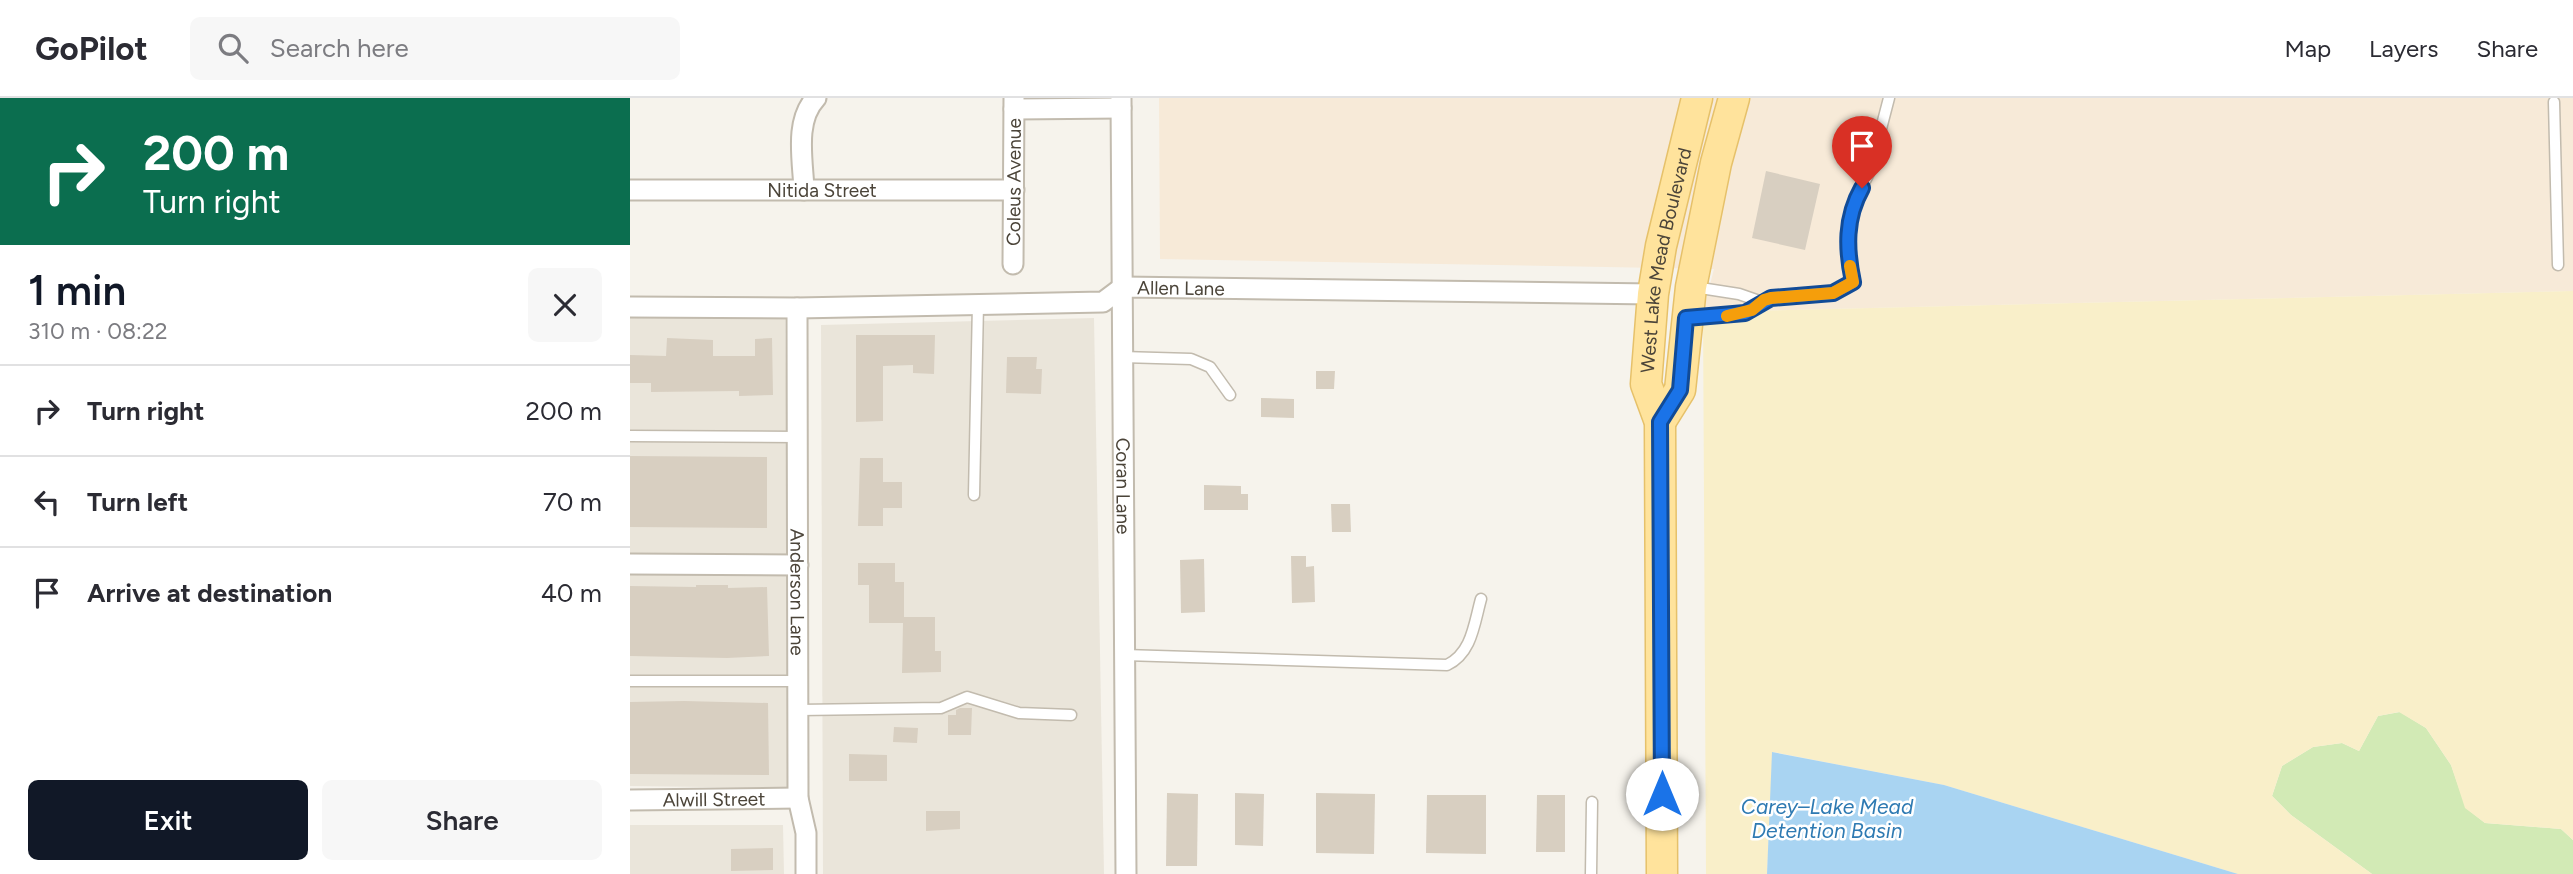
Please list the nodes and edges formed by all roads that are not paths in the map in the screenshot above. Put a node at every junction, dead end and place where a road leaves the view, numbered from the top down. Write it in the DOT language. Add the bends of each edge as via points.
graph roads {
  1 [pos="816,98"];
  2 [pos="1697,98"];
  3 [pos="1734,98"];
  4 [pos="1889,98"];
  5 [pos="2554,102"];
  6 [pos="1121,103"];
  7 [pos="1014,104"];
  8 [pos="630,190"];
  9 [pos="804,190"];
  10 [pos="1014,190"];
  11 [pos="1013,264"];
  12 [pos="2558,265"];
  13 [pos="1123,287"];
  14 [pos="1690,287"];
  15 [pos="1653,293"];
  16 [pos="1762,302"];
  17 [pos="978,303"];
  18 [pos="630,307"];
  19 [pos="797,309"];
  20 [pos="1686,318"];
  21 [pos="1122,357"];
  22 [pos="1230,395"];
  23 [pos="1660,422"];
  24 [pos="630,436"];
  25 [pos="797,437"];
  26 [pos="974,495"];
  27 [pos="630,564"];
  28 [pos="798,565"];
  29 [pos="1481,599"];
  30 [pos="1124,655"];
  31 [pos="630,681"];
  32 [pos="799,681"];
  33 [pos="799,710"];
  34 [pos="1071,715"];
  35 [pos="798,798"];
  36 [pos="630,800"];
  37 [pos="1592,802"];
  38 [pos="806,874"];
  39 [pos="1126,874"];
  40 [pos="1591,874"];
  41 [pos="1662,874"];
  1 -- 9 [label="street" via="803,125"];
  2 -- 15 [label="main road, West Lake Mead Boulevard"];
  3 -- 14 [label="main road, West Lake Mead Boulevard"];
  4 -- 16 [label="lane" via="1870,171 1852,213 1847,246 1853,282 1833,293"];
  5 -- 12 [label="lane"];
  6 -- 7 [label="street"];
  6 -- 13 [label="street, Coran Lane"];
  7 -- 10 [label="street, Coleus Avenue"];
  8 -- 9 [label="street, Nitida Street"];
  9 -- 10 [label="street, Nitida Street"];
  10 -- 11 [label="street, Coleus Avenue"];
  13 -- 15 [label="street, Allen Lane"];
  13 -- 17 [label="street, Allen Lane" via="1104,302"];
  13 -- 21 [label="street, Coran Lane"];
  14 -- 16 [label="lane"];
  14 -- 20 [label="main road, West Lake Mead Boulevard"];
  15 -- 23 [label="main road, West Lake Mead Boulevard" via="1646,384"];
  16 -- 20 [label="lane" via="1745,313"];
  17 -- 19 [label="street, Allen Lane"];
  17 -- 26 [label="lane"];
  18 -- 19 [label="street, Allen Lane"];
  19 -- 25 [label="street, Anderson Lane"];
  20 -- 23 [label="main road, West Lake Mead Boulevard" via="1680,390"];
  21 -- 22 [label="lane" via="1191,359 1210,367"];
  21 -- 30 [label="street, Coran Lane"];
  23 -- 41 [label="main road, West Lake Mead Boulevard"];
  24 -- 25 [label="lane"];
  25 -- 28 [label="street, Anderson Lane"];
  27 -- 28 [label="street"];
  28 -- 32 [label="street, Anderson Lane"];
  29 -- 30 [label="lane" via="1468,646 1459,659 1447,664"];
  30 -- 39 [label="street, Coran Lane"];
  31 -- 32 [label="lane"];
  32 -- 33 [label="street, Anderson Lane"];
  33 -- 34 [label="lane" via="941,708 967,697 1019,713"];
  33 -- 35 [label="street, Anderson Lane"];
  35 -- 36 [label="street, Alwill Street"];
  35 -- 38 [label="street, Anderson Lane" via="806,833"];
  37 -- 40 [label="lane"];
}
